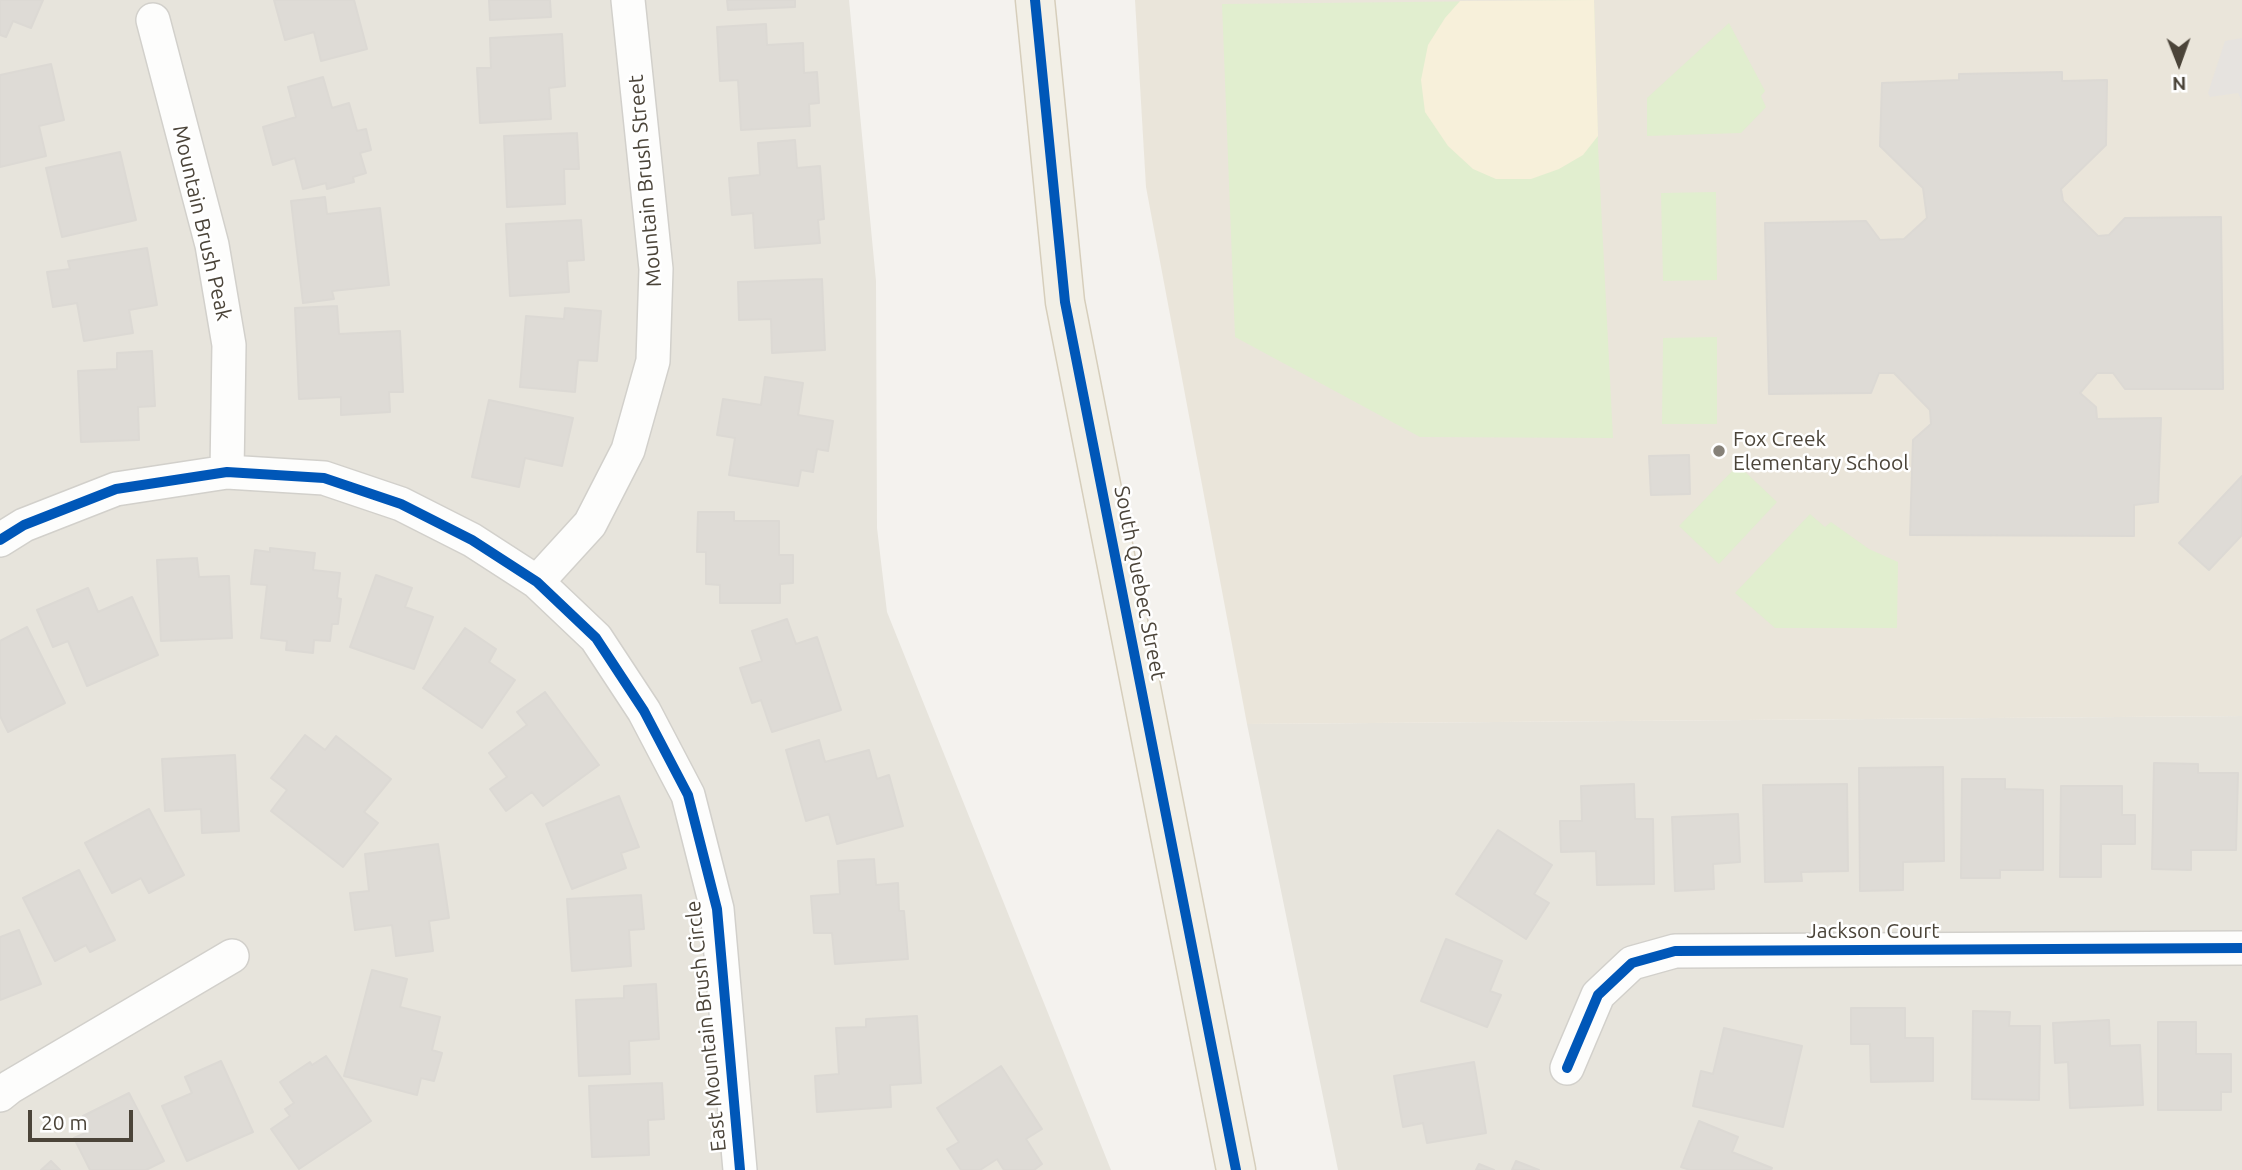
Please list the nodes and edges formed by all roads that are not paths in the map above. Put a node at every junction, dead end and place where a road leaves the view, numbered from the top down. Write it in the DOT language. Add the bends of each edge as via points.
graph roads {
  1 [pos="628,0"];
  2 [pos="1035,0"];
  3 [pos="153,20"];
  4 [pos="227,472"];
  5 [pos="0,540"];
  6 [pos="537,582"];
  7 [pos="2242,948"];
  8 [pos="232,956"];
  9 [pos="1567,1068"];
  10 [pos="0,1095"];
  11 [pos="740,1170"];
  12 [pos="1236,1170"];
  1 -- 6 [label="street, Mountain Brush Street" via="656,269 653,361 628,450 590,524"];
  2 -- 12 [label="main road, South Quebec Street" via="1065,302"];
  3 -- 4 [label="street, Mountain Brush Peak" via="212,245 229,345"];
  4 -- 5 [label="street, East Mountain Brush Circle" via="116,489 24,525"];
  4 -- 6 [label="street, East Mountain Brush Circle" via="324,478 401,504 472,540"];
  6 -- 11 [label="street, East Mountain Brush Circle" via="596,638 644,711 688,795 717,909"];
  7 -- 9 [label="street, Jackson Court" via="1675,951 1632,963 1598,995"];
  8 -- 10 [label="street"];
}
